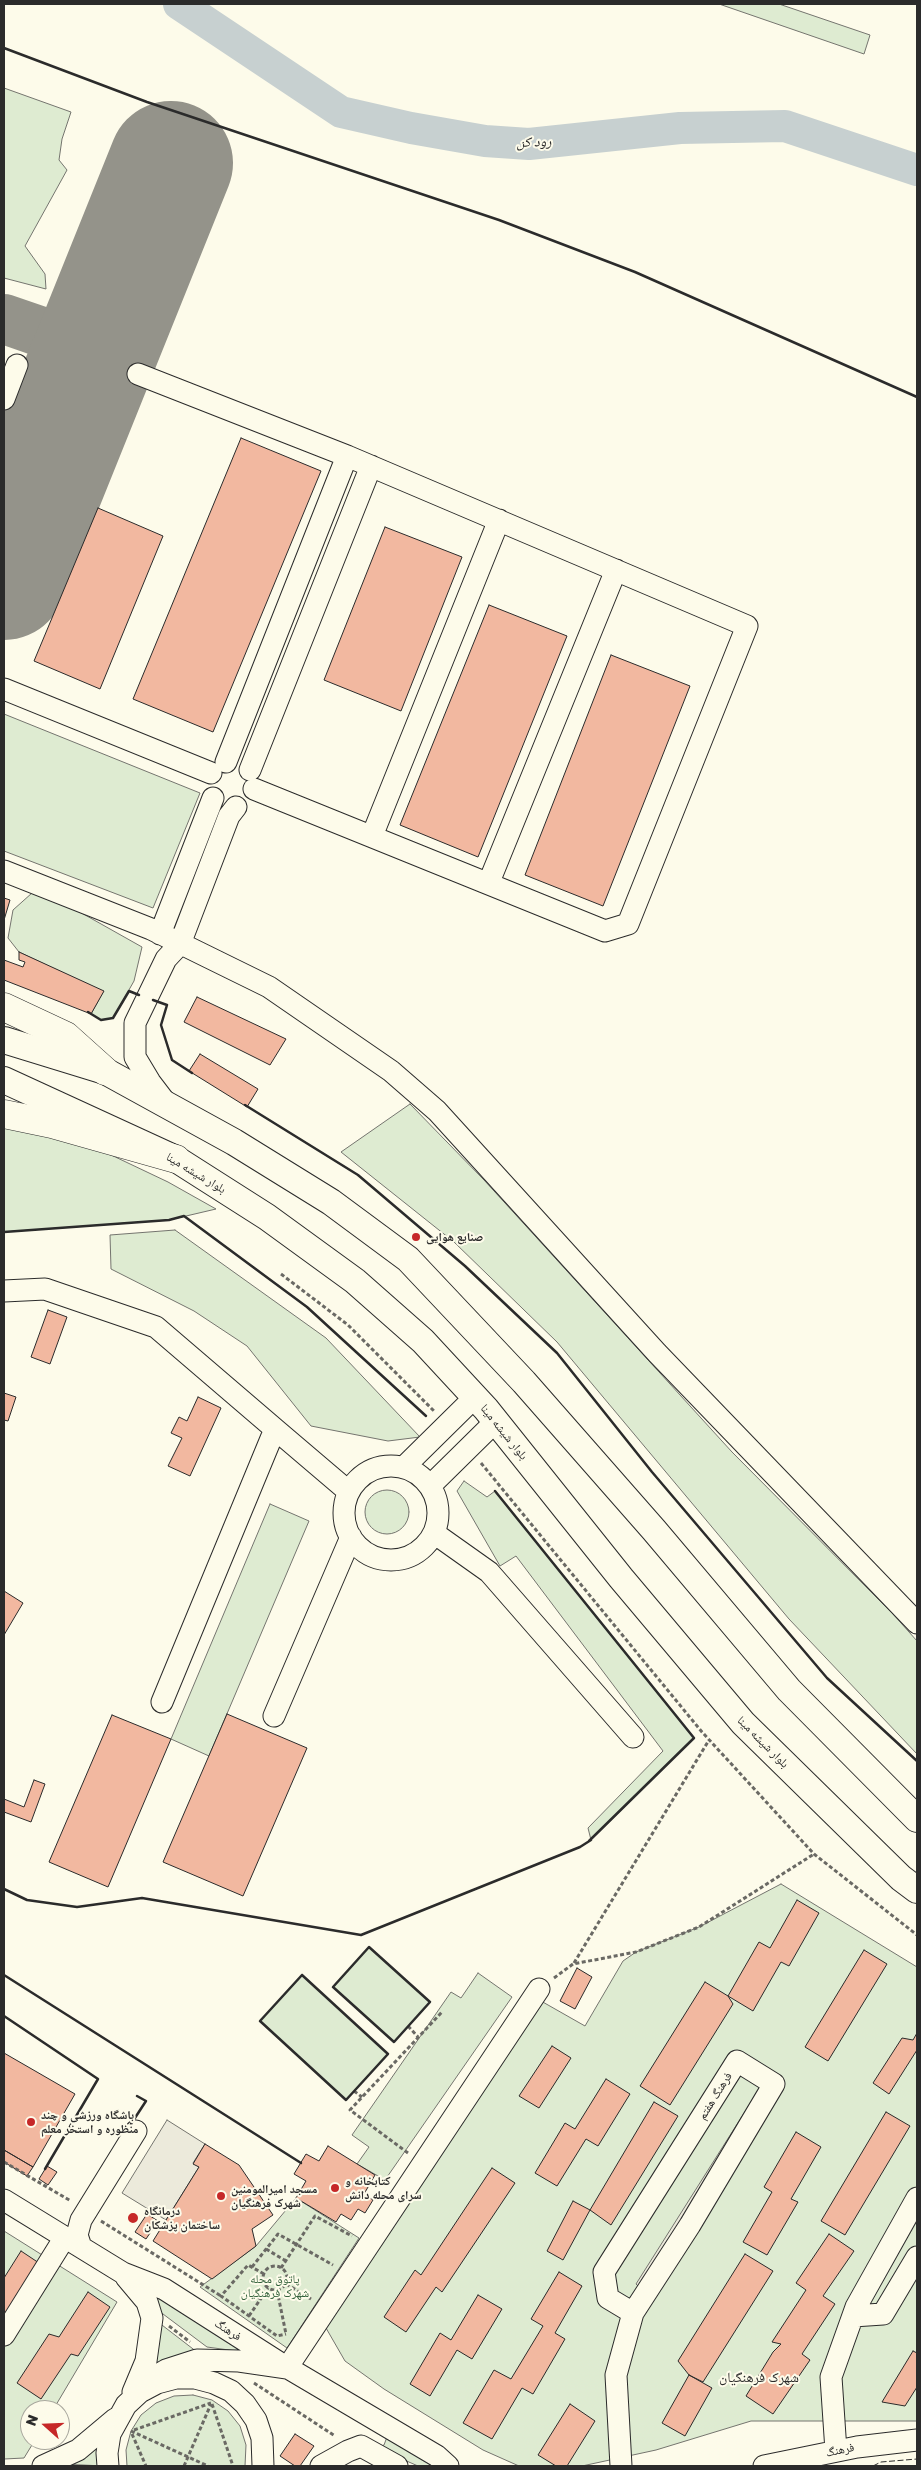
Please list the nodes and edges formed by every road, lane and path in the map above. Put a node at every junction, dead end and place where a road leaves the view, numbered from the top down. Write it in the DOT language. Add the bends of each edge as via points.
graph roads {
  1 [pos="17,365"];
  2 [pos="138,374"];
  3 [pos="4,399"];
  4 [pos="348,456"];
  5 [pos="371,466"];
  6 [pos="499,520"];
  7 [pos="616,570"];
  8 [pos="4,689"];
  9 [pos="219,768"];
  10 [pos="252,780"];
  11 [pos="213,798"];
  12 [pos="236,807"];
  13 [pos="372,836"];
  14 [pos="4,872"];
  15 [pos="489,882"];
  16 [pos="160,934"];
  17 [pos="180,944"];
  18 [pos="4,1007"];
  19 [pos="4,1040"];
  20 [pos="105,1071"];
  21 [pos="4,1080"];
  22 [pos="169,1107"];
  23 [pos="4,1114"];
  24 [pos="176,1159"];
  25 [pos="281,1274"];
  26 [pos="4,1291"];
  27 [pos="475,1397"];
  28 [pos="496,1421"];
  29 [pos="447,1424"];
  30 [pos="275,1429"];
  31 [pos="468,1448"];
  32 [pos="404,1467"];
  33 [pos="430,1486"];
  34 [pos="349,1492"];
  35 [pos="434,1533"];
  36 [pos="350,1537"];
  37 [pos="917,1623"];
  38 [pos="162,1702"];
  39 [pos="274,1716"];
  40 [pos="633,1737"];
  41 [pos="710,1740"];
  42 [pos="917,1819"];
  43 [pos="814,1854"];
  44 [pos="917,1890"];
  45 [pos="917,1935"];
  46 [pos="573,1964"];
  47 [pos="539,1989"];
  48 [pos="442,2012"];
  49 [pos="408,2026"];
  50 [pos="418,2037"];
  51 [pos="354,2091"];
  52 [pos="362,2097"];
  53 [pos="136,2131"];
  54 [pos="410,2155"];
  55 [pos="4,2162"];
  56 [pos="917,2198"];
  57 [pos="4,2200"];
  58 [pos="86,2211"];
  59 [pos="73,2242"];
  60 [pos="296,2244"];
  61 [pos="351,2244"];
  62 [pos="266,2249"];
  63 [pos="917,2257"];
  64 [pos="286,2260"];
  65 [pos="252,2267"];
  66 [pos="336,2267"];
  67 [pos="281,2268"];
  68 [pos="122,2273"];
  69 [pos="264,2274"];
  70 [pos="286,2284"];
  71 [pos="268,2288"];
  72 [pos="277,2290"];
  73 [pos="252,2294"];
  74 [pos="221,2296"];
  75 [pos="261,2299"];
  76 [pos="309,2308"];
  77 [pos="633,2312"];
  78 [pos="250,2316"];
  79 [pos="853,2316"];
  80 [pos="162,2322"];
  81 [pos="293,2333"];
  82 [pos="286,2334"];
  83 [pos="4,2335"];
  84 [pos="198,2348"];
  85 [pos="287,2368"];
  86 [pos="251,2382"];
  87 [pos="211,2403"];
  88 [pos="128,2412"];
  89 [pos="374,2419"];
  90 [pos="917,2440"];
  91 [pos="351,2444"];
  92 [pos="836,2451"];
  93 [pos="188,2457"];
  94 [pos="774,2465"];
  95 [pos="44,2466"];
  96 [pos="49,2466"];
  97 [pos="108,2466"];
  98 [pos="146,2466"];
  99 [pos="184,2466"];
  100 [pos="208,2466"];
  101 [pos="233,2466"];
  102 [pos="263,2466"];
  103 [pos="321,2466"];
  104 [pos="397,2466"];
  105 [pos="448,2466"];
  106 [pos="621,2466"];
  1 -- 3 [label="street"];
  2 -- 4 [label="street"];
  4 -- 5 [label="street"];
  4 -- 9 [label="street"];
  5 -- 6 [label="street"];
  5 -- 10 [label="street"];
  6 -- 7 [label="street"];
  6 -- 13 [label="street"];
  7 -- 15 [label="street"];
  7 -- 15 [label="street" via="747,626 628,924 605,931"];
  8 -- 9 [label="street"];
  9 -- 10 [label="street" via="239,763"];
  9 -- 11 [label="street" via="208,786"];
  10 -- 12 [label="street" via="248,801"];
  10 -- 13 [label="street"];
  11 -- 12 [label="street" via="223,806"];
  11 -- 16 [label="street"];
  12 -- 17 [label="street" via="229,816"];
  13 -- 15 [label="street"];
  14 -- 16 [label="street"];
  16 -- 17 [label="street"];
  17 -- 22 [label="street" via="166,959 135,1023 135,1057"];
  17 -- 37 [label="street" via="269,987 391,1071 437,1111 657,1353"];
  18 -- 20 [label="highway" via="66,1036"];
  19 -- 20 [label="main road"];
  20 -- 22 [label="main road"];
  21 -- 24 [label="main road, بلوار شیشه مینا"];
  22 -- 42 [label="main road" via="234,1142 331,1202 408,1259 524,1382 789,1690"];
  23 -- 24 [label="highway"];
  24 -- 27 [label="main road, بلوار شیشه مینا" via="267,1217 356,1281 423,1341"];
  25 -- 29 [label="path" via="348,1325"];
  26 -- 30 [label="street" via="45,1289 156,1327"];
  27 -- 28 [label="main road, بلوار شیشه مینا"];
  27 -- 29 [label="street"];
  28 -- 31 [label="street"];
  28 -- 44 [label="main road, بلوار شیشه مینا" via="621,1578 743,1723"];
  29 -- 32 [label="street"];
  30 -- 34 [label="street"];
  30 -- 38 [label="street"];
  31 -- 33 [label="street"];
  31 -- 41 [label="path"];
  32 -- 33 [label="street" via="419,1474"];
  32 -- 34 [label="street" via="388,1465 372,1469 359,1478"];
  33 -- 35 [label="street" via="437,1500 439,1517"];
  34 -- 36 [label="street" via="344,1508"];
  35 -- 36 [label="street" via="425,1546 400,1560 372,1556"];
  35 -- 40 [label="street" via="489,1572"];
  36 -- 39 [label="street"];
  41 -- 43 [label="path"];
  41 -- 46 [label="path"];
  43 -- 45 [label="path"];
  43 -- 46 [label="path" via="698,1927 636,1952"];
  46 -- 47 [label="path"];
  47 -- 85 [label="street"];
  48 -- 50 [label="path"];
  49 -- 50 [label="path"];
  50 -- 52 [label="path"];
  51 -- 52 [label="path"];
  52 -- 54 [label="path" via="350,2110"];
  53 -- 58 [label="street"];
  55 -- 58 [label="path"];
  56 -- 79 [label="street"];
  57 -- 59 [label="street, فرهنگ"];
  58 -- 59 [label="street"];
  58 -- 74 [label="path"];
  59 -- 68 [label="street, فرهنگ"];
  59 -- 83 [label="street"];
  60 -- 61 [label="path" via="314,2216 355,2238"];
  60 -- 62 [label="path" via="278,2234"];
  60 -- 64 [label="path"];
  60 -- 66 [label="path"];
  62 -- 64 [label="path"];
  62 -- 65 [label="path"];
  63 -- 79 [label="street" via="883,2314"];
  64 -- 67 [label="path"];
  65 -- 69 [label="path"];
  65 -- 74 [label="path" via="248,2265"];
  67 -- 69 [label="path" via="271,2267"];
  67 -- 70 [label="path" via="286,2273"];
  68 -- 85 [label="street, فرهنگ" via="164,2289"];
  68 -- 88 [label="street" via="147,2302 152,2318 144,2367"];
  69 -- 71 [label="path"];
  70 -- 72 [label="path"];
  70 -- 76 [label="path" via="314,2300"];
  71 -- 72 [label="path"];
  71 -- 75 [label="path"];
  72 -- 82 [label="path"];
  73 -- 75 [label="path"];
  74 -- 78 [label="path"];
  75 -- 78 [label="path"];
  77 -- 77 [label="street, فرهنگ هفتم" via="690,2225 774,2084 737,2061 604,2272 608,2298"];
  77 -- 106 [label="street, فرهنگ هفتم" via="616,2376"];
  78 -- 82 [label="path" via="277,2336"];
  79 -- 92 [label="street" via="831,2377"];
  80 -- 84 [label="path"];
  81 -- 82 [label="path"];
  85 -- 88 [label="street" via="239,2361 197,2360 156,2376"];
  85 -- 89 [label="street, فرهنگ"];
  86 -- 91 [label="path"];
  87 -- 88 [label="path"];
  87 -- 93 [label="path"];
  87 -- 101 [label="path"];
  88 -- 93 [label="path"];
  88 -- 95 [label="street" via="78,2450"];
  88 -- 97 [label="street" via="110,2434"];
  88 -- 98 [label="path"];
  88 -- 102 [label="street" via="157,2383 185,2378 214,2382 231,2391 256,2420 262,2438"];
  89 -- 91 [label="street" via="376,2430 373,2437"];
  89 -- 105 [label="street, فرهنگ" via="437,2456"];
  90 -- 92 [label="street, فرهنگ"];
  91 -- 103 [label="street" via="348,2451"];
  91 -- 104 [label="street"];
  92 -- 94 [label="street, فرهنگ"];
  93 -- 99 [label="path"];
  93 -- 100 [label="path"];
  95 -- 96 [label="street"];
}
